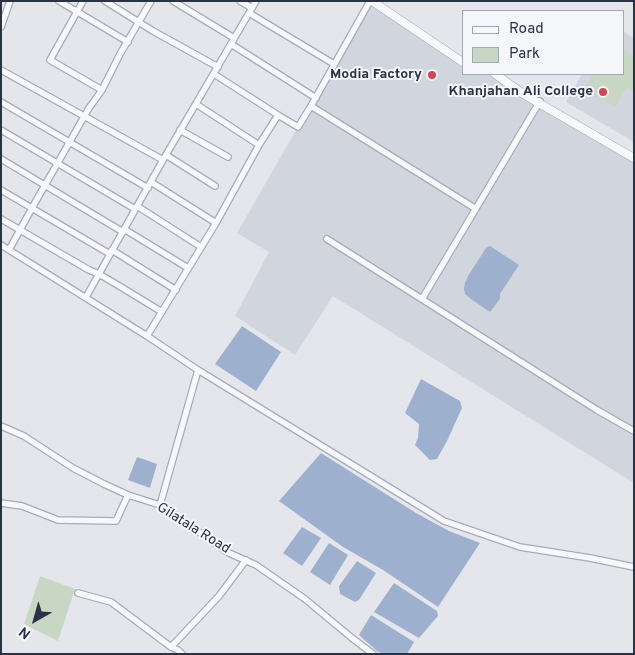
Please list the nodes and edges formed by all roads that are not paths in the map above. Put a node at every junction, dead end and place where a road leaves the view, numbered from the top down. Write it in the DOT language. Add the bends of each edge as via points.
graph roads {
  1 [pos="10,1"];
  2 [pos="59,1"];
  3 [pos="83,1"];
  4 [pos="105,1"];
  5 [pos="151,1"];
  6 [pos="173,1"];
  7 [pos="240,1"];
  8 [pos="256,1"];
  9 [pos="371,1"];
  10 [pos="376,1"];
  11 [pos="250,11"];
  12 [pos="77,12"];
  13 [pos="139,22"];
  14 [pos="1,28"];
  15 [pos="234,38"];
  16 [pos="128,42"];
  17 [pos="231,44"];
  18 [pos="462,60"];
  19 [pos="462,60"];
  20 [pos="334,64"];
  21 [pos="218,67"];
  22 [pos="1,70"];
  23 [pos="214,74"];
  24 [pos="496,75"];
  25 [pos="501,75"];
  26 [pos="102,90"];
  27 [pos="316,98"];
  28 [pos="1,102"];
  29 [pos="540,102"];
  30 [pos="196,104"];
  31 [pos="311,106"];
  32 [pos="278,115"];
  33 [pos="85,116"];
  34 [pos="1,130"];
  35 [pos="180,130"];
  36 [pos="70,142"];
  37 [pos="259,145"];
  38 [pos="228,157"];
  39 [pos="634,157"];
  40 [pos="164,158"];
  41 [pos="1,159"];
  42 [pos="57,164"];
  43 [pos="45,184"];
  44 [pos="149,185"];
  45 [pos="215,186"];
  46 [pos="1,190"];
  47 [pos="32,208"];
  48 [pos="136,208"];
  49 [pos="476,209"];
  50 [pos="1,219"];
  51 [pos="216,222"];
  52 [pos="20,230"];
  53 [pos="123,230"];
  54 [pos="327,239"];
  55 [pos="1,245"];
  56 [pos="201,247"];
  57 [pos="9,250"];
  58 [pos="111,252"];
  59 [pos="188,268"];
  60 [pos="99,274"];
  61 [pos="176,290"];
  62 [pos="86,297"];
  63 [pos="422,299"];
  64 [pos="162,312"];
  65 [pos="147,336"];
  66 [pos="198,370"];
  67 [pos="1,426"];
  68 [pos="634,431"];
  69 [pos="128,495"];
  70 [pos="1,503"];
  71 [pos="160,505"];
  72 [pos="246,560"];
  73 [pos="634,568"];
  74 [pos="78,593"];
  75 [pos="171,648"];
  76 [pos="182,654"];
  77 [pos="372,654"];
  1 -- 14 [label="street"];
  2 -- 12 [label="street"];
  3 -- 12 [label="street"];
  4 -- 13 [label="street"];
  5 -- 13 [label="street"];
  6 -- 15 [label="street"];
  7 -- 11 [label="street"];
  8 -- 11 [label="street"];
  9 -- 18 [label="street"];
  9 -- 20 [label="street"];
  10 -- 19 [label="street"];
  11 -- 15 [label="street"];
  11 -- 20 [label="street"];
  12 -- 16 [label="street"];
  12 -- 26 [label="street" via="50,60"];
  13 -- 16 [label="street"];
  13 -- 21 [label="street"];
  15 -- 17 [label="street"];
  16 -- 26 [label="street"];
  17 -- 21 [label="street"];
  17 -- 27 [label="street"];
  20 -- 27 [label="street"];
  21 -- 23 [label="street"];
  22 -- 33 [label="street"];
  23 -- 30 [label="street"];
  23 -- 32 [label="street"];
  24 -- 29 [label="street"];
  25 -- 29 [label="street"];
  26 -- 33 [label="street"];
  27 -- 31 [label="street"];
  28 -- 36 [label="street"];
  29 -- 39 [label="street"];
  29 -- 49 [label="street"];
  30 -- 35 [label="street"];
  30 -- 37 [label="street"];
  31 -- 32 [label="street" via="298,128"];
  31 -- 49 [label="street"];
  32 -- 37 [label="street"];
  33 -- 36 [label="street"];
  33 -- 40 [label="street"];
  34 -- 42 [label="street"];
  35 -- 38 [label="street"];
  35 -- 40 [label="street"];
  36 -- 42 [label="street"];
  36 -- 44 [label="street"];
  37 -- 51 [label="street"];
  40 -- 44 [label="street"];
  40 -- 45 [label="street"];
  41 -- 43 [label="street"];
  42 -- 43 [label="street"];
  42 -- 48 [label="street"];
  43 -- 47 [label="street"];
  43 -- 53 [label="street"];
  44 -- 48 [label="street"];
  44 -- 51 [label="street"];
  46 -- 47 [label="street"];
  47 -- 52 [label="street"];
  47 -- 58 [label="street"];
  48 -- 53 [label="street"];
  48 -- 56 [label="street"];
  49 -- 63 [label="street"];
  50 -- 52 [label="street"];
  51 -- 56 [label="street"];
  52 -- 57 [label="street"];
  52 -- 60 [label="street"];
  53 -- 58 [label="street"];
  53 -- 59 [label="street"];
  54 -- 63 [label="street"];
  55 -- 57 [label="street"];
  56 -- 59 [label="street"];
  57 -- 62 [label="street"];
  58 -- 60 [label="street"];
  58 -- 61 [label="street"];
  59 -- 61 [label="street"];
  60 -- 62 [label="street"];
  60 -- 64 [label="street"];
  61 -- 64 [label="street"];
  62 -- 65 [label="street"];
  63 -- 68 [label="street"];
  64 -- 65 [label="street"];
  65 -- 66 [label="street"];
  66 -- 71 [label="street"];
  66 -- 73 [label="street" via="444,521 520,547"];
  67 -- 69 [label="street, Gilatala Road" via="24,436 73,468"];
  69 -- 70 [label="street" via="116,521 58,520 22,506"];
  69 -- 71 [label="street, Gilatala Road"];
  71 -- 72 [label="street, Gilatala Road" via="229,553"];
  72 -- 75 [label="street" via="219,596"];
  72 -- 77 [label="street, Gilatala Road" via="305,599"];
  74 -- 75 [label="street" via="110,602"];
  75 -- 76 [label="street"];
}
